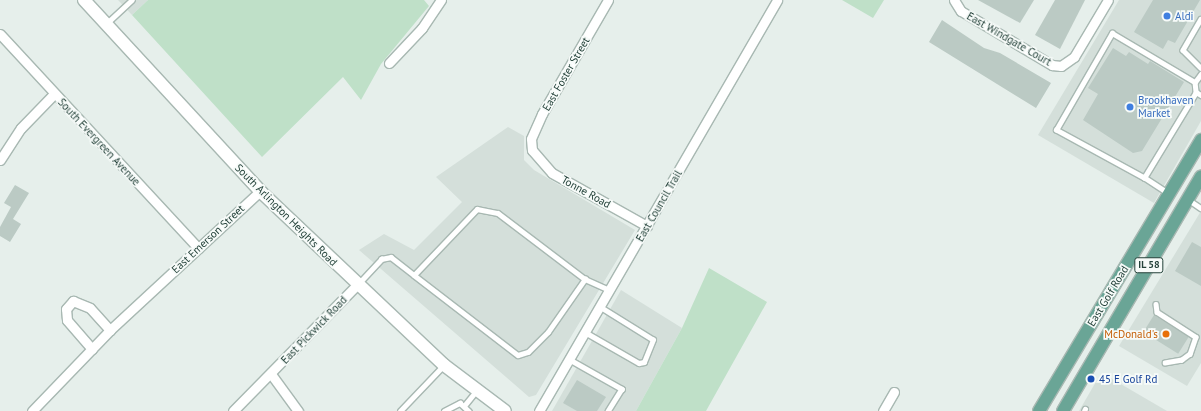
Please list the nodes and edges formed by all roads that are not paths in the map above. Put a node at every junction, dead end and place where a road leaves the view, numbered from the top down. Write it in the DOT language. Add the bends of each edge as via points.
graph roads {
  1 [pos="84,0"];
  2 [pos="132,0"];
  3 [pos="441,0"];
  4 [pos="608,0"];
  5 [pos="777,0"];
  6 [pos="954,0"];
  7 [pos="1108,0"];
  8 [pos="1201,19"];
  9 [pos="106,24"];
  10 [pos="0,34"];
  11 [pos="389,63"];
  12 [pos="1201,68"];
  13 [pos="1201,74"];
  14 [pos="1195,82"];
  15 [pos="1196,92"];
  16 [pos="54,94"];
  17 [pos="1201,95"];
  18 [pos="1201,140"];
  19 [pos="532,150"];
  20 [pos="0,160"];
  21 [pos="1201,177"];
  22 [pos="1144,178"];
  23 [pos="260,192"];
  24 [pos="1169,194"];
  25 [pos="1188,200"];
  26 [pos="1201,208"];
  27 [pos="647,226"];
  28 [pos="198,248"];
  29 [pos="414,275"];
  30 [pos="585,279"];
  31 [pos="356,286"];
  32 [pos="610,290"];
  33 [pos="1156,304"];
  34 [pos="600,307"];
  35 [pos="110,330"];
  36 [pos="585,332"];
  37 [pos="92,349"];
  38 [pos="569,359"];
  39 [pos="1165,363"];
  40 [pos="444,365"];
  41 [pos="271,374"];
  42 [pos="477,390"];
  43 [pos="894,392"];
  44 [pos="464,406"];
  45 [pos="32,411"];
  46 [pos="233,411"];
  47 [pos="298,411"];
  48 [pos="400,411"];
  49 [pos="444,411"];
  50 [pos="469,411"];
  51 [pos="505,411"];
  52 [pos="539,411"];
  53 [pos="608,411"];
  54 [pos="883,411"];
  55 [pos="1039,411"];
  56 [pos="1063,411"];
  1 -- 9 [label="main road, South Arlington Heights Road"];
  2 -- 9 [label="lane"];
  3 -- 11 [label="street" via="422,28"];
  4 -- 19 [label="street, East Foster Street" via="542,114 531,139"];
  5 -- 27 [label="street, East Council Trail"];
  6 -- 7 [label="street, East Windgate Court" via="961,11 1052,65 1061,66 1074,57"];
  8 -- 12 [label="lane" via="1182,50"];
  9 -- 23 [label="main road, South Arlington Heights Road"];
  10 -- 16 [label="street, South Evergreen Avenue"];
  13 -- 14 [label="lane"];
  14 -- 15 [label="lane"];
  14 -- 22 [label="lane" via="1112,33 1056,130"];
  15 -- 17 [label="lane"];
  15 -- 22 [label="lane"];
  16 -- 20 [label="street" via="21,128"];
  16 -- 28 [label="street, South Evergreen Avenue"];
  18 -- 24 [label="main road, East Golf Road / IL 58"];
  19 -- 27 [label="street, Tonne Road" via="552,173"];
  21 -- 25 [label="main road, East Golf Road / IL 58"];
  22 -- 24 [label="lane"];
  23 -- 28 [label="street, East Emerson Street"];
  23 -- 31 [label="main road, South Arlington Heights Road"];
  24 -- 55 [label="main road, East Golf Road / IL 58"];
  25 -- 26 [label="lane"];
  25 -- 56 [label="main road, East Golf Road / IL 58"];
  27 -- 32 [label="street, East Council Trail"];
  28 -- 35 [label="street, East Emerson Street"];
  29 -- 30 [label="lane" via="477,209 498,213"];
  29 -- 30 [label="lane" via="518,356 528,352 548,332"];
  29 -- 31 [label="lane" via="391,257 382,260"];
  30 -- 32 [label="lane"];
  31 -- 40 [label="main road, South Arlington Heights Road"];
  31 -- 41 [label="street, East Pickwick Road"];
  32 -- 34 [label="street, East Council Trail"];
  33 -- 39 [label="lane" via="1158,312 1196,337 1190,354 1182,360"];
  34 -- 36 [label="street, East Council Trail"];
  34 -- 36 [label="lane" via="653,340 644,362 639,363"];
  35 -- 37 [label="street, East Emerson Street"];
  35 -- 37 [label="street" via="90,308 73,301 66,309 67,320"];
  36 -- 38 [label="street, East Council Trail"];
  37 -- 45 [label="street, East Emerson Street"];
  38 -- 52 [label="street, East Council Trail"];
  38 -- 53 [label="lane" via="622,389"];
  40 -- 42 [label="main road, South Arlington Heights Road"];
  40 -- 48 [label="lane"];
  41 -- 46 [label="street, East Pickwick Road"];
  41 -- 47 [label="street"];
  42 -- 44 [label="lane"];
  42 -- 51 [label="main road, South Arlington Heights Road"];
  43 -- 54 [label="street"];
  44 -- 49 [label="lane" via="452,404"];
  44 -- 50 [label="lane"];
}
